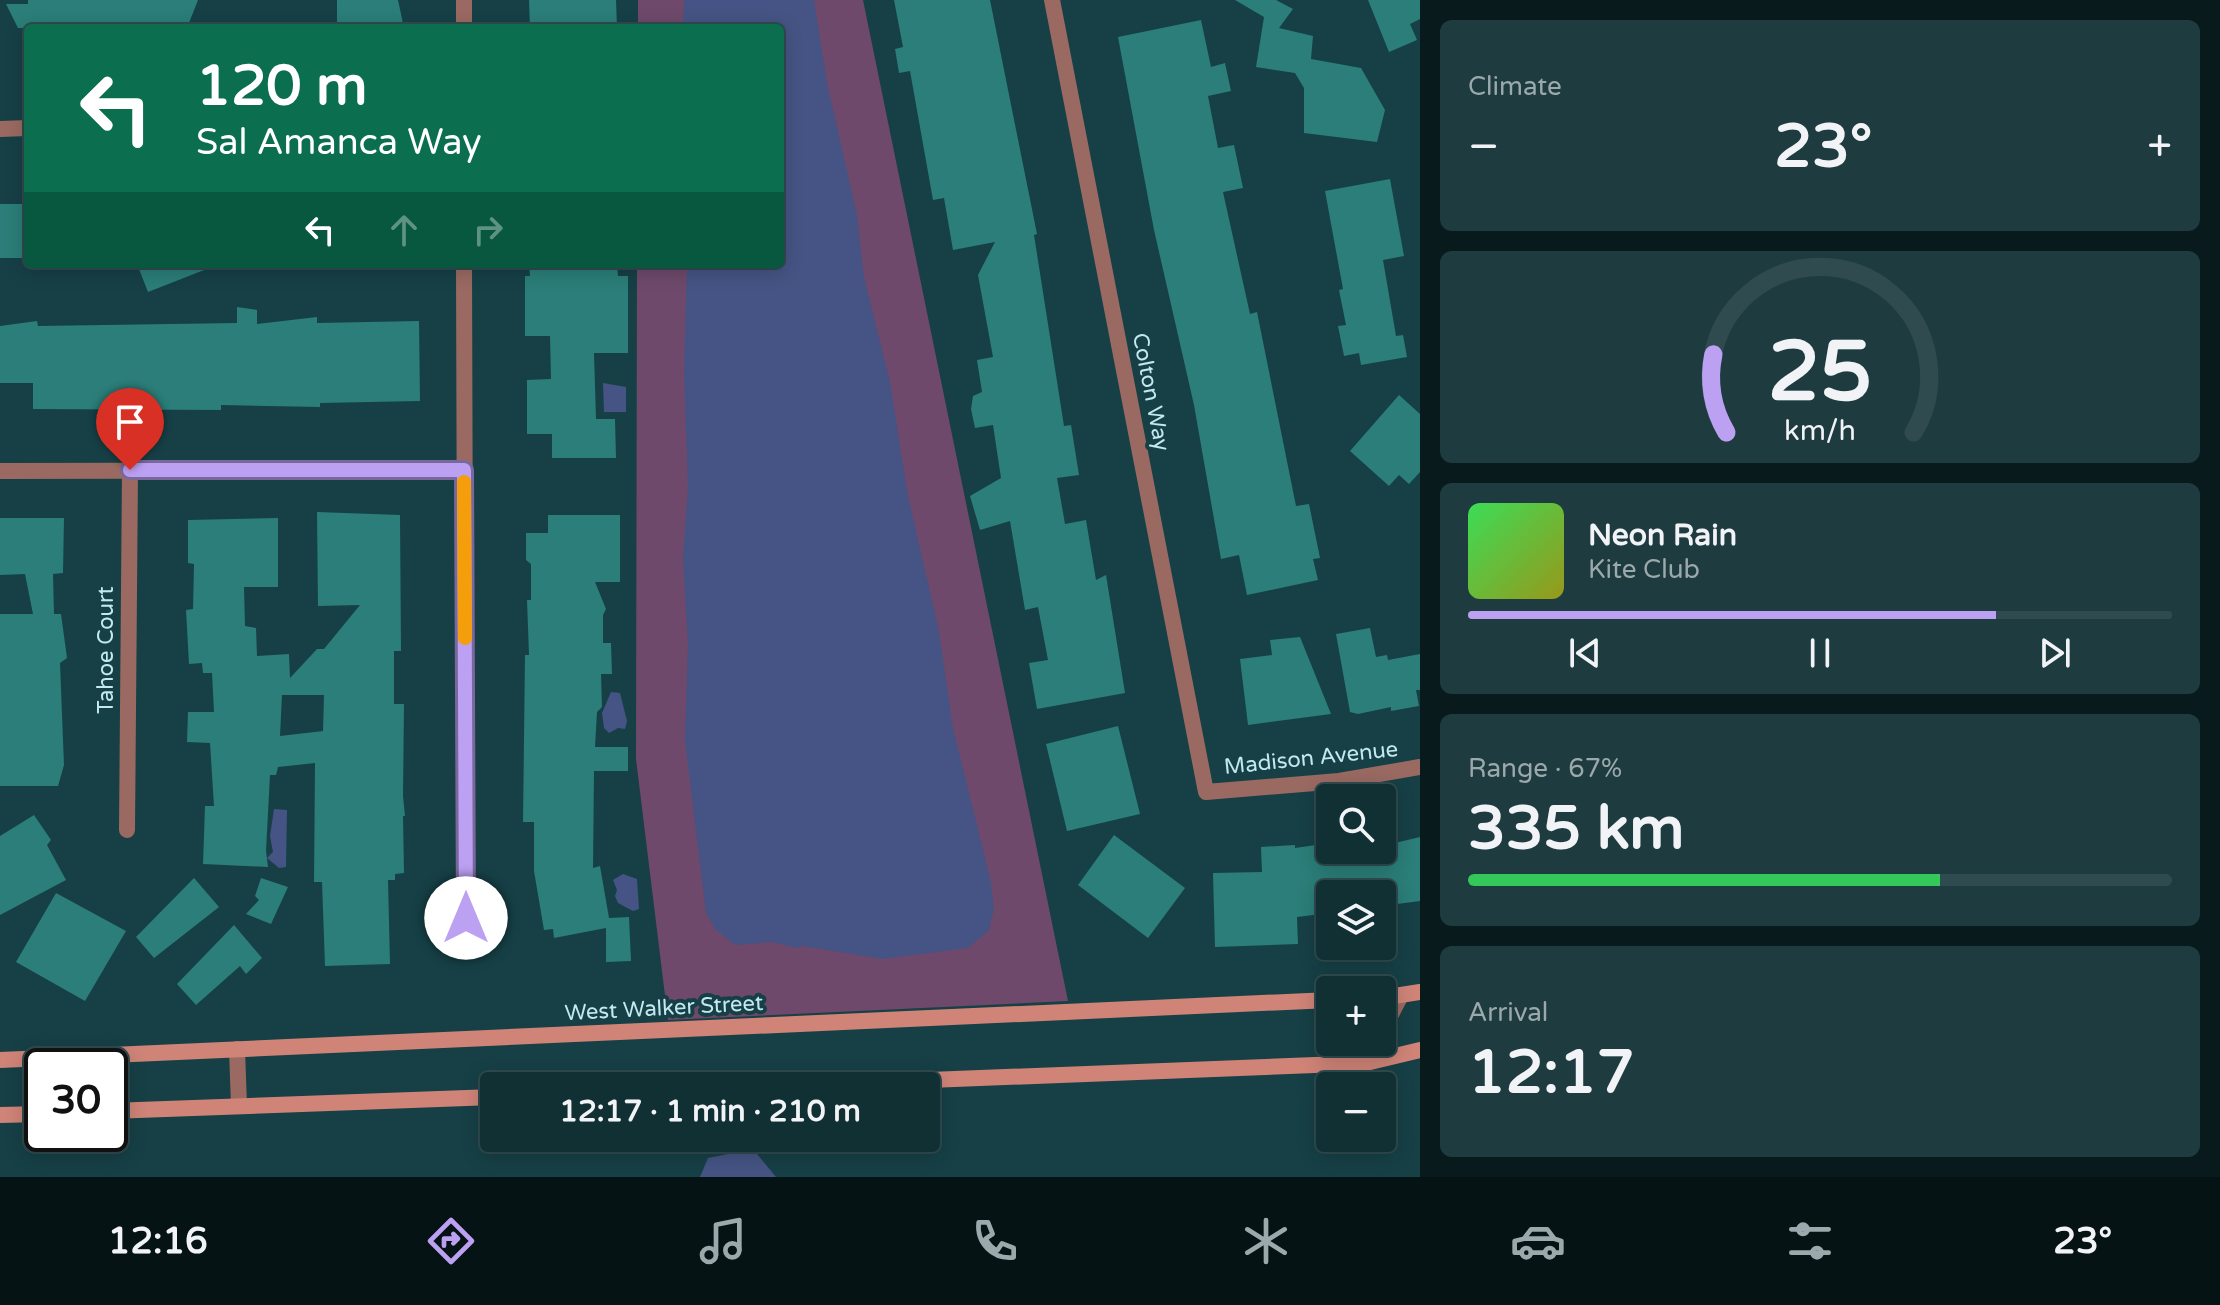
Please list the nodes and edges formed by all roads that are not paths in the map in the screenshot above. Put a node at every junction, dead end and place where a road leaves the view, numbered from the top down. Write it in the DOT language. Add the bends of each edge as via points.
graph roads {
  1 [pos="464,0"];
  2 [pos="1052,0"];
  3 [pos="464,24"];
  4 [pos="24,128"];
  5 [pos="0,129"];
  6 [pos="464,268"];
  7 [pos="130,470"];
  8 [pos="464,470"];
  9 [pos="0,471"];
  10 [pos="1420,767"];
  11 [pos="1206,792"];
  12 [pos="127,830"];
  13 [pos="466,918"];
  14 [pos="1420,992"];
  15 [pos="1396,997"];
  16 [pos="1400,997"];
  17 [pos="1316,1001"];
  18 [pos="1396,1005"];
  19 [pos="237,1049"];
  20 [pos="1420,1050"];
  21 [pos="1370,1056"];
  22 [pos="0,1060"];
  23 [pos="1366,1063"];
  24 [pos="940,1080"];
  25 [pos="480,1097"];
  26 [pos="239,1106"];
  27 [pos="128,1110"];
  28 [pos="24,1114"];
  29 [pos="0,1115"];
  1 -- 3 [label="street"];
  2 -- 11 [label="street, Colton Way"];
  4 -- 5 [label="street"];
  6 -- 8 [label="street"];
  7 -- 8 [label="street"];
  7 -- 9 [label="street"];
  7 -- 12 [label="street, Tahoe Court"];
  8 -- 13 [label="street"];
  10 -- 11 [label="street, Madison Avenue" via="1339,781"];
  14 -- 16 [label="street"];
  15 -- 16 [label="street"];
  16 -- 18 [label="street"];
  17 -- 19 [label="street, West Walker Street"];
  19 -- 22 [label="street, West Walker Street"];
  19 -- 26 [label="street"];
  20 -- 23 [label="street"];
  21 -- 23 [label="street"];
  23 -- 24 [label="street"];
  25 -- 26 [label="street"];
  26 -- 27 [label="street"];
  28 -- 29 [label="street"];
}
